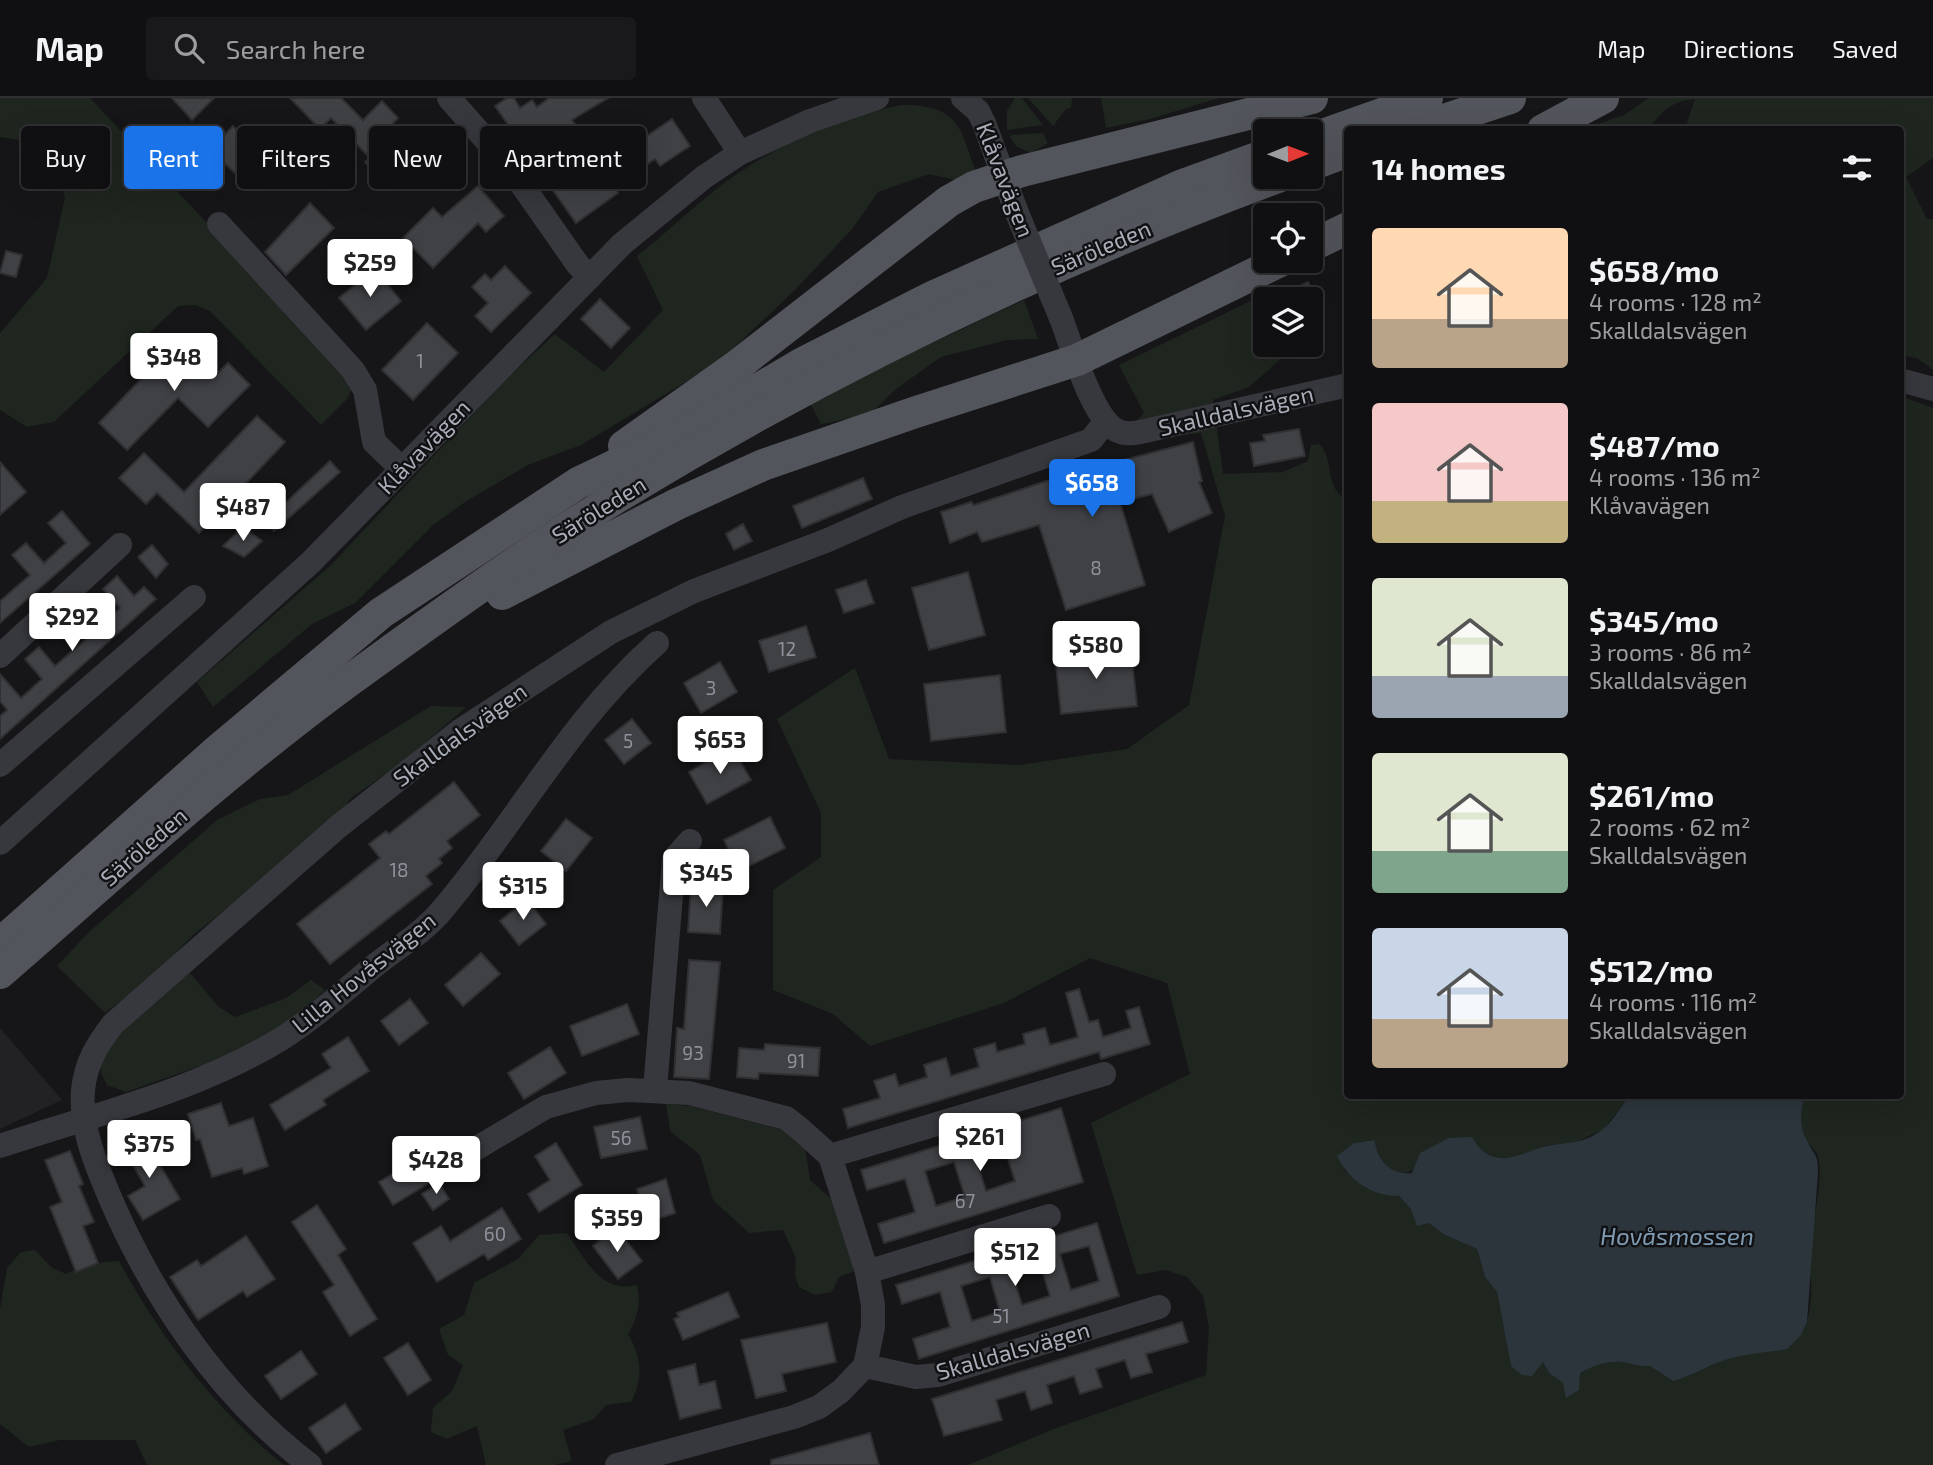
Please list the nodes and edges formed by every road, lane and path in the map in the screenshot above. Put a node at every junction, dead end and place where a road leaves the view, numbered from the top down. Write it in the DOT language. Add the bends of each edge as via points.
graph roads {
  1 [pos="449,98"];
  2 [pos="704,98"];
  3 [pos="877,98"];
  4 [pos="1312,98"];
  5 [pos="1427,98"];
  6 [pos="1510,98"];
  7 [pos="1603,98"];
  8 [pos="972,100"];
  9 [pos="1348,126"];
  10 [pos="1426,126"];
  11 [pos="1550,126"];
  12 [pos="1344,127"];
  13 [pos="1323,135"];
  14 [pos="1344,152"];
  15 [pos="740,153"];
  16 [pos="1253,159"];
  17 [pos="1323,160"];
  18 [pos="1005,176"];
  19 [pos="1253,187"];
  20 [pos="219,224"];
  21 [pos="1344,230"];
  22 [pos="1323,240"];
  23 [pos="1255,273"];
  24 [pos="590,277"];
  25 [pos="1077,360"];
  26 [pos="1904,381"];
  27 [pos="1344,387"];
  28 [pos="1933,389"];
  29 [pos="1106,421"];
  30 [pos="402,469"];
  31 [pos="578,483"];
  32 [pos="120,545"];
  33 [pos="194,597"];
  34 [pos="446,613"];
  35 [pos="611,632"];
  36 [pos="657,643"];
  37 [pos="0,656"];
  38 [pos="630,667"];
  39 [pos="0,765"];
  40 [pos="690,841"];
  41 [pos="0,843"];
  42 [pos="0,944"];
  43 [pos="0,973"];
  44 [pos="1104,1074"];
  45 [pos="655,1089"];
  46 [pos="85,1119"];
  47 [pos="0,1146"];
  48 [pos="830,1156"];
  49 [pos="455,1161"];
  50 [pos="1049,1216"];
  51 [pos="867,1272"];
  52 [pos="1159,1307"];
  53 [pos="865,1366"];
  54 [pos="310,1465"];
  55 [pos="617,1465"];
  1 -- 24 [label="street" via="500,154"];
  2 -- 15 [label="street"];
  3 -- 15 [label="street, Klåvavägen" via="810,121"];
  4 -- 18 [label="main road"];
  5 -- 9 [label="main road"];
  6 -- 10 [label="main road"];
  7 -- 11 [label="main road"];
  8 -- 18 [label="street, Klåvavägen"];
  12 -- 13 [label="main road"];
  14 -- 17 [label="main road"];
  15 -- 24 [label="street, Klåvavägen" via="622,244"];
  16 -- 31 [label="main road, Säröleden" via="1180,186 932,297 801,364 689,430"];
  18 -- 25 [label="street, Klåvavägen, bridge"];
  18 -- 31 [label="main road" via="948,201"];
  19 -- 34 [label="main road, Säröleden" via="1126,236 945,316 611,500"];
  20 -- 30 [label="street" via="353,370 365,390 374,442"];
  21 -- 22 [label="main road"];
  23 -- 25 [label="main road"];
  24 -- 30 [label="street, Klåvavägen"];
  25 -- 29 [label="street, Klåvavägen"];
  25 -- 34 [label="main road" via="764,465 482,604"];
  26 -- 28 [label="street"];
  27 -- 29 [label="street, Skalldalsvägen" via="1136,433 1116,431"];
  29 -- 35 [label="street, Skalldalsvägen" via="1091,440 902,507 694,591"];
  30 -- 41 [label="street, Klåvavägen" via="311,562"];
  31 -- 42 [label="main road, Säröleden" via="381,613"];
  32 -- 37 [label="street"];
  33 -- 39 [label="street"];
  34 -- 43 [label="main road, Säröleden" via="348,681 214,786"];
  35 -- 38 [label="street"];
  35 -- 46 [label="street, Skalldalsvägen" via="461,730 339,826 113,1024 90,1055 83,1091"];
  36 -- 38 [label="street, Lilla Hovåsvägen"];
  38 -- 46 [label="street, Lilla Hovåsvägen" via="537,779 440,913 412,937 291,1032 239,1062 145,1102"];
  40 -- 45 [label="street" via="674,859"];
  44 -- 48 [label="street"];
  45 -- 48 [label="street" via="786,1118"];
  45 -- 49 [label="street" via="596,1093 546,1107"];
  46 -- 47 [label="street, Lilla Hovåsvägen"];
  46 -- 54 [label="street, Skalldalsvägen" via="94,1159 155,1289 202,1357 264,1427"];
  48 -- 51 [label="street"];
  50 -- 51 [label="street"];
  51 -- 53 [label="street" via="873,1327"];
  52 -- 53 [label="street, Skalldalsvägen" via="938,1375 916,1377"];
  53 -- 55 [label="street" via="841,1391 806,1412"];
}
